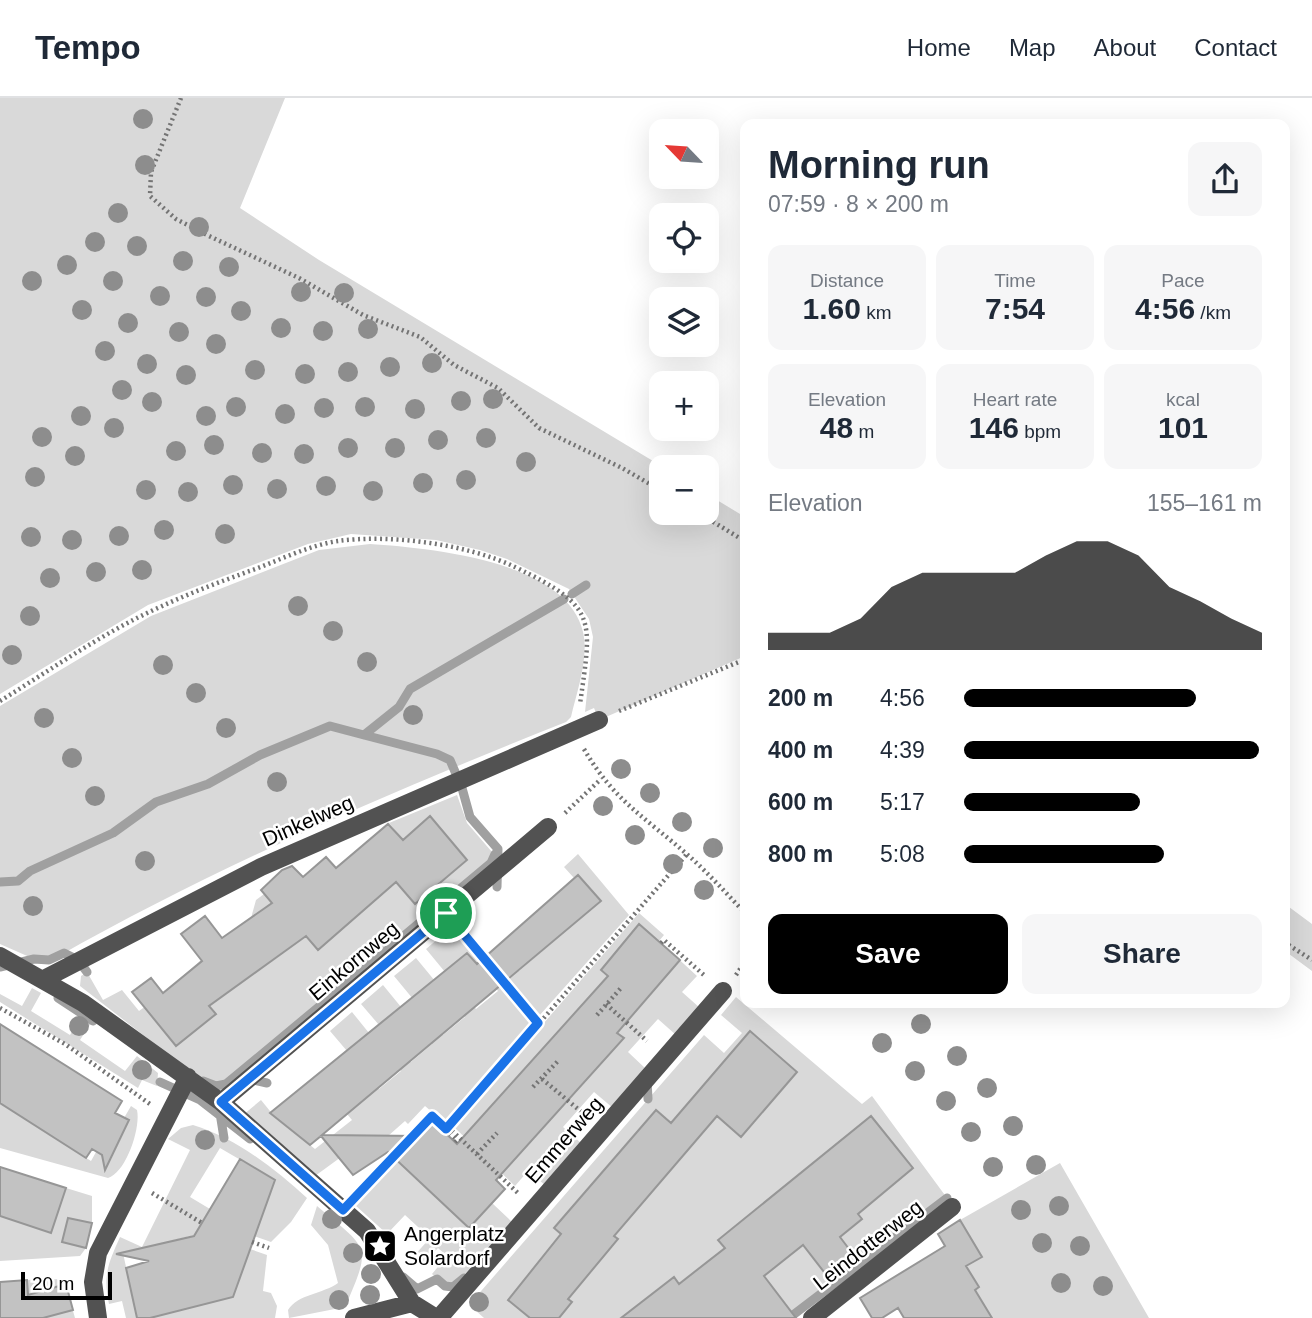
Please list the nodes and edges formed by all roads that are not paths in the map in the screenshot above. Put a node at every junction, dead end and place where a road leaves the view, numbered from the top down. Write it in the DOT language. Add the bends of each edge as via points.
graph roads {
  1 [pos="599,720"];
  2 [pos="548,827"];
  3 [pos="0,956"];
  4 [pos="44,979"];
  5 [pos="723,991"];
  6 [pos="188,1077"];
  7 [pos="221,1102"];
  8 [pos="952,1207"];
  9 [pos="412,1303"];
  10 [pos="98,1318"];
  11 [pos="354,1318"];
  12 [pos="437,1318"];
  13 [pos="812,1318"];
  1 -- 4 [label="street, Dinkelweg" via="261,867"];
  2 -- 7 [label="street, Einkornweg"];
  3 -- 4 [label="street"];
  4 -- 6 [label="street"];
  5 -- 12 [label="street, Emmerweg"];
  6 -- 7 [label="street"];
  6 -- 10 [label="street" via="94,1268"];
  7 -- 9 [label="street" via="378,1244"];
  8 -- 13 [label="street, Leindotterweg"];
  9 -- 11 [label="street"];
  9 -- 12 [label="street"];
}
